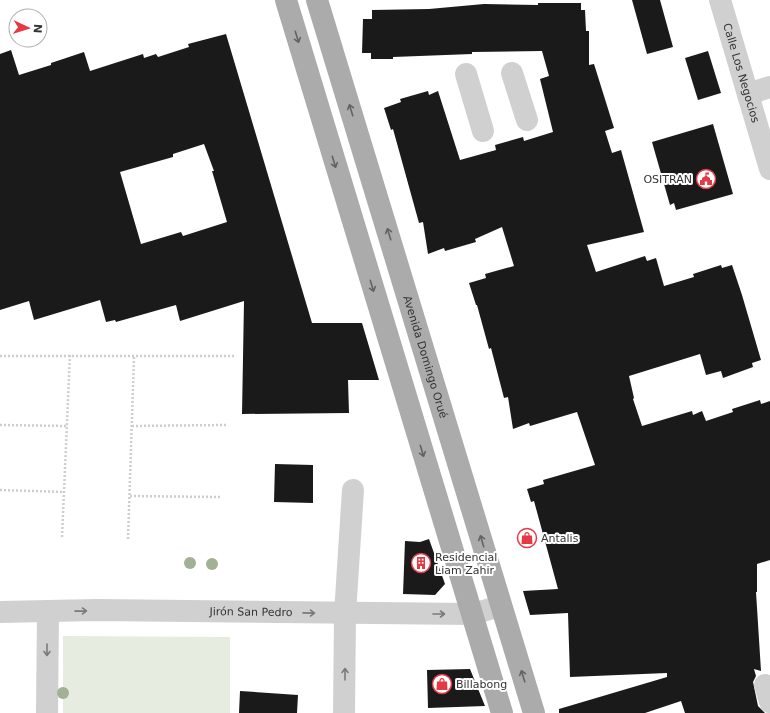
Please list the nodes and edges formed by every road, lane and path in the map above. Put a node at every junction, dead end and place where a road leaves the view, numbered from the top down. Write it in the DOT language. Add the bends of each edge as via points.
graph roads {
  1 [pos="286,0"];
  2 [pos="317,0"];
  3 [pos="720,0"];
  4 [pos="512,73"];
  5 [pos="466,74"];
  6 [pos="770,87"];
  7 [pos="748,94"];
  8 [pos="763,119"];
  9 [pos="527,120"];
  10 [pos="483,131"];
  11 [pos="770,169"];
  12 [pos="0,356"];
  13 [pos="70,356"];
  14 [pos="134,356"];
  15 [pos="234,356"];
  16 [pos="445,419"];
  17 [pos="0,425"];
  18 [pos="226,425"];
  19 [pos="67,426"];
  20 [pos="132,426"];
  21 [pos="415,428"];
  22 [pos="0,490"];
  23 [pos="353,490"];
  24 [pos="64,492"];
  25 [pos="130,496"];
  26 [pos="220,497"];
  27 [pos="62,537"];
  28 [pos="128,539"];
  29 [pos="501,606"];
  30 [pos="48,611"];
  31 [pos="0,612"];
  32 [pos="345,614"];
  33 [pos="472,614"];
  34 [pos="47,713"];
  35 [pos="344,713"];
  36 [pos="502,713"];
  37 [pos="534,713"];
  1 -- 21 [label="main road, one-way"];
  16 -- 2 [label="main road, Avenida Domingo Orué, one-way"];
  3 -- 7 [label="street, Calle Los Negocios"];
  4 -- 9 [label="street"];
  5 -- 10 [label="street"];
  6 -- 7 [label="street"];
  7 -- 8 [label="street, Calle Los Negocios"];
  8 -- 11 [label="street, Calle Los Negocios"];
  12 -- 13 [label="path"];
  13 -- 14 [label="path"];
  13 -- 19 [label="path"];
  14 -- 15 [label="path"];
  14 -- 20 [label="path"];
  16 -- 21 [label="main road"];
  29 -- 16 [label="main road, Avenida Domingo Orué, one-way"];
  17 -- 19 [label="path"];
  18 -- 20 [label="path"];
  19 -- 24 [label="path"];
  20 -- 25 [label="path"];
  21 -- 33 [label="main road, one-way"];
  22 -- 24 [label="path"];
  23 -- 32 [label="street"];
  24 -- 27 [label="path"];
  25 -- 26 [label="path"];
  25 -- 28 [label="path"];
  29 -- 33 [label="street, Jirón San Pedro"];
  37 -- 29 [label="main road, Avenida Domingo Orué, one-way"];
  30 -- 31 [label="street, Jirón San Pedro"];
  30 -- 32 [label="street, Jirón San Pedro, one-way"];
  30 -- 34 [label="street, one-way"];
  32 -- 33 [label="street, Jirón San Pedro, one-way"];
  35 -- 32 [label="street, one-way"];
  33 -- 36 [label="main road"];
}
